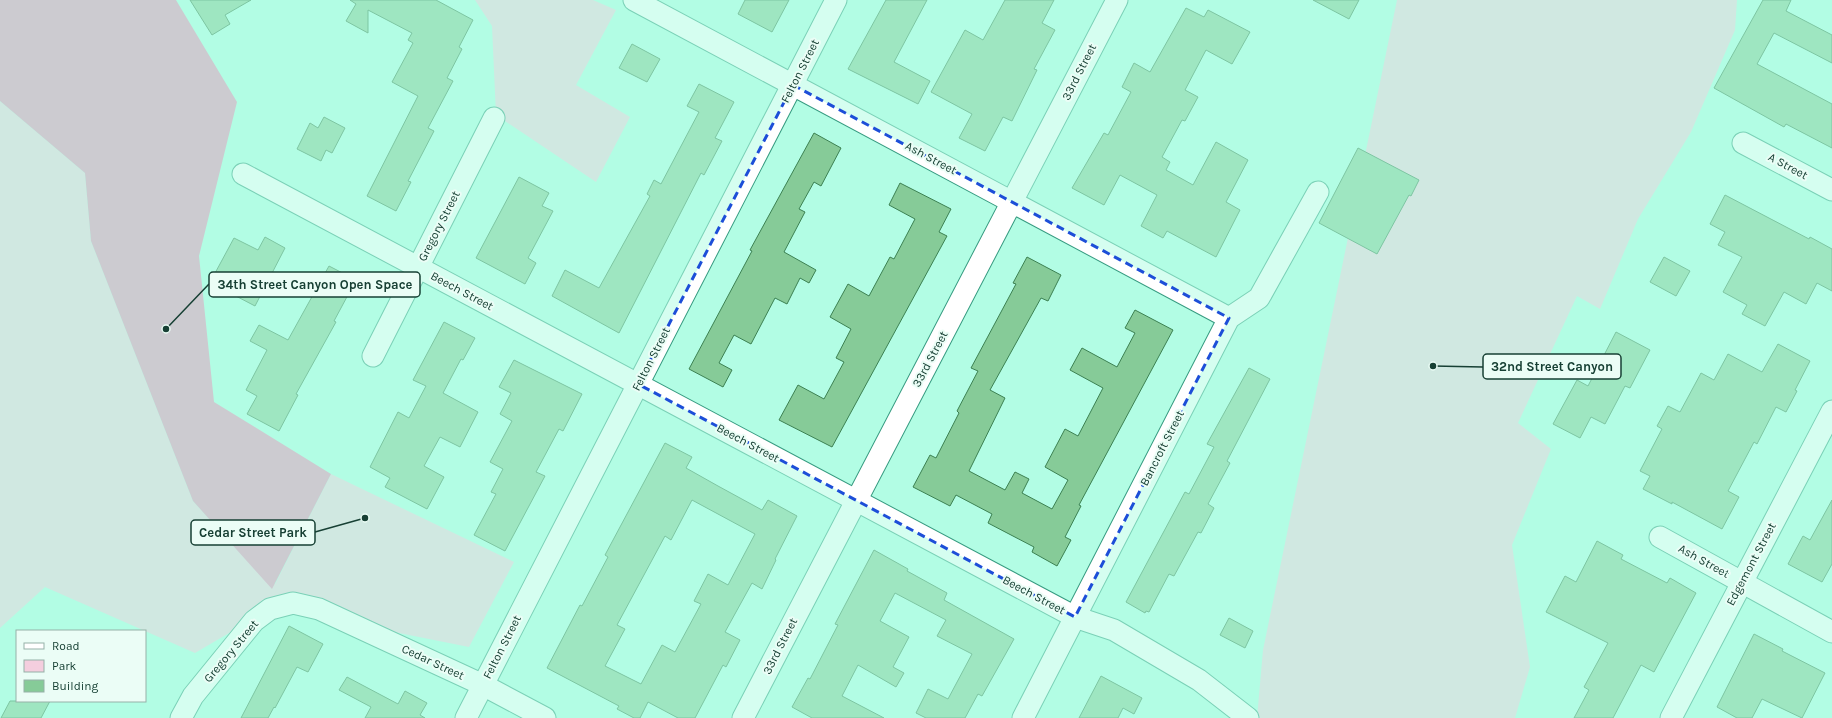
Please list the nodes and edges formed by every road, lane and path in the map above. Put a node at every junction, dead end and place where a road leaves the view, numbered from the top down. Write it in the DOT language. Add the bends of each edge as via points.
graph roads {
  1 [pos="634,0"];
  2 [pos="836,0"];
  3 [pos="1116,0"];
  4 [pos="793,85"];
  5 [pos="494,118"];
  6 [pos="1743,143"];
  7 [pos="243,174"];
  8 [pos="1832,190"];
  9 [pos="1318,192"];
  10 [pos="1012,201"];
  11 [pos="418,268"];
  12 [pos="1228,318"];
  13 [pos="373,356"];
  14 [pos="638,384"];
  15 [pos="1832,411"];
  16 [pos="856,501"];
  17 [pos="1660,537"];
  18 [pos="1741,582"];
  19 [pos="319,609"];
  20 [pos="1075,617"];
  21 [pos="1832,632"];
  22 [pos="483,685"];
  23 [pos="181,718"];
  24 [pos="466,718"];
  25 [pos="545,718"];
  26 [pos="743,718"];
  27 [pos="1023,718"];
  28 [pos="1248,718"];
  29 [pos="1671,718"];
  1 -- 4 [label="street, Ash Street"];
  2 -- 4 [label="street, Felton Street"];
  3 -- 10 [label="street, 33rd Street"];
  4 -- 10 [label="street, Ash Street"];
  4 -- 14 [label="street, Felton Street"];
  5 -- 11 [label="street, Gregory Street"];
  6 -- 8 [label="street, A Street"];
  7 -- 11 [label="street, Beech Street"];
  9 -- 12 [label="street" via="1259,298"];
  10 -- 12 [label="street, Ash Street"];
  10 -- 16 [label="street, 33rd Street"];
  11 -- 13 [label="street, Gregory Street"];
  11 -- 14 [label="street, Beech Street"];
  12 -- 20 [label="street, Bancroft Street"];
  14 -- 16 [label="street, Beech Street"];
  14 -- 22 [label="street, Felton Street"];
  15 -- 18 [label="street, Edgemont Street"];
  16 -- 20 [label="street, Beech Street"];
  16 -- 26 [label="street, 33rd Street"];
  17 -- 18 [label="street, Ash Street"];
  18 -- 21 [label="street, Ash Street"];
  18 -- 29 [label="street, Edgemont Street"];
  19 -- 22 [label="street, Cedar Street"];
  19 -- 23 [label="street, Gregory Street" via="293,603 270,609 254,621 193,696"];
  20 -- 27 [label="street, Bancroft Street"];
  20 -- 28 [label="street, Beech Street" via="1114,630 1199,680"];
  22 -- 24 [label="street, Felton Street"];
  22 -- 25 [label="street, Cedar Street"];
}
